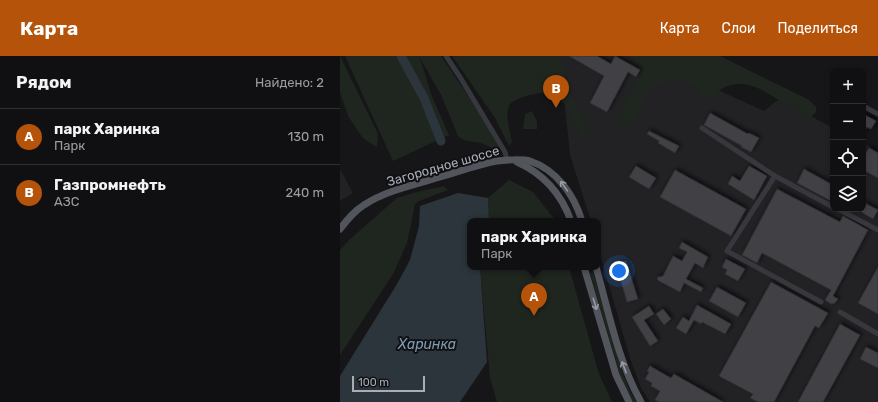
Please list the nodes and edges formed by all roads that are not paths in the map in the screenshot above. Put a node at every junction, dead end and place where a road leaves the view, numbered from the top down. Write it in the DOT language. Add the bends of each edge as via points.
graph roads {
  1 [pos="446,56"];
  2 [pos="866,108"];
  3 [pos="878,114"];
  4 [pos="702,128"];
  5 [pos="507,160"];
  6 [pos="515,161"];
  7 [pos="555,174"];
  8 [pos="775,176"];
  9 [pos="549,183"];
  10 [pos="830,204"];
  11 [pos="844,212"];
  12 [pos="570,218"];
  13 [pos="581,218"];
  14 [pos="340,229"];
  15 [pos="878,230"];
  16 [pos="585,270"];
  17 [pos="597,270"];
  18 [pos="821,302"];
  19 [pos="840,312"];
  20 [pos="878,334"];
  21 [pos="629,402"];
  22 [pos="641,402"];
  1 -- 5 [label="street" via="505,152"];
  2 -- 3 [label="street"];
  4 -- 8 [label="street"];
  5 -- 6 [label="main road, Загородное шоссе"];
  5 -- 14 [label="main road, Загородное шоссе" via="482,165 378,197 363,205"];
  6 -- 7 [label="main road, Загородное шоссе" via="528,161"];
  6 -- 9 [label="main road" via="530,168"];
  7 -- 9 [label="street"];
  13 -- 7 [label="main road, Загородное шоссе, one-way" via="572,198"];
  8 -- 10 [label="street"];
  8 -- 18 [label="street" via="727,251"];
  9 -- 12 [label="main road"];
  11 -- 15 [label="street"];
  16 -- 21 [label="main road, one-way" via="615,371"];
  22 -- 17 [label="main road, one-way" via="623,364"];
  19 -- 20 [label="street"];
}
